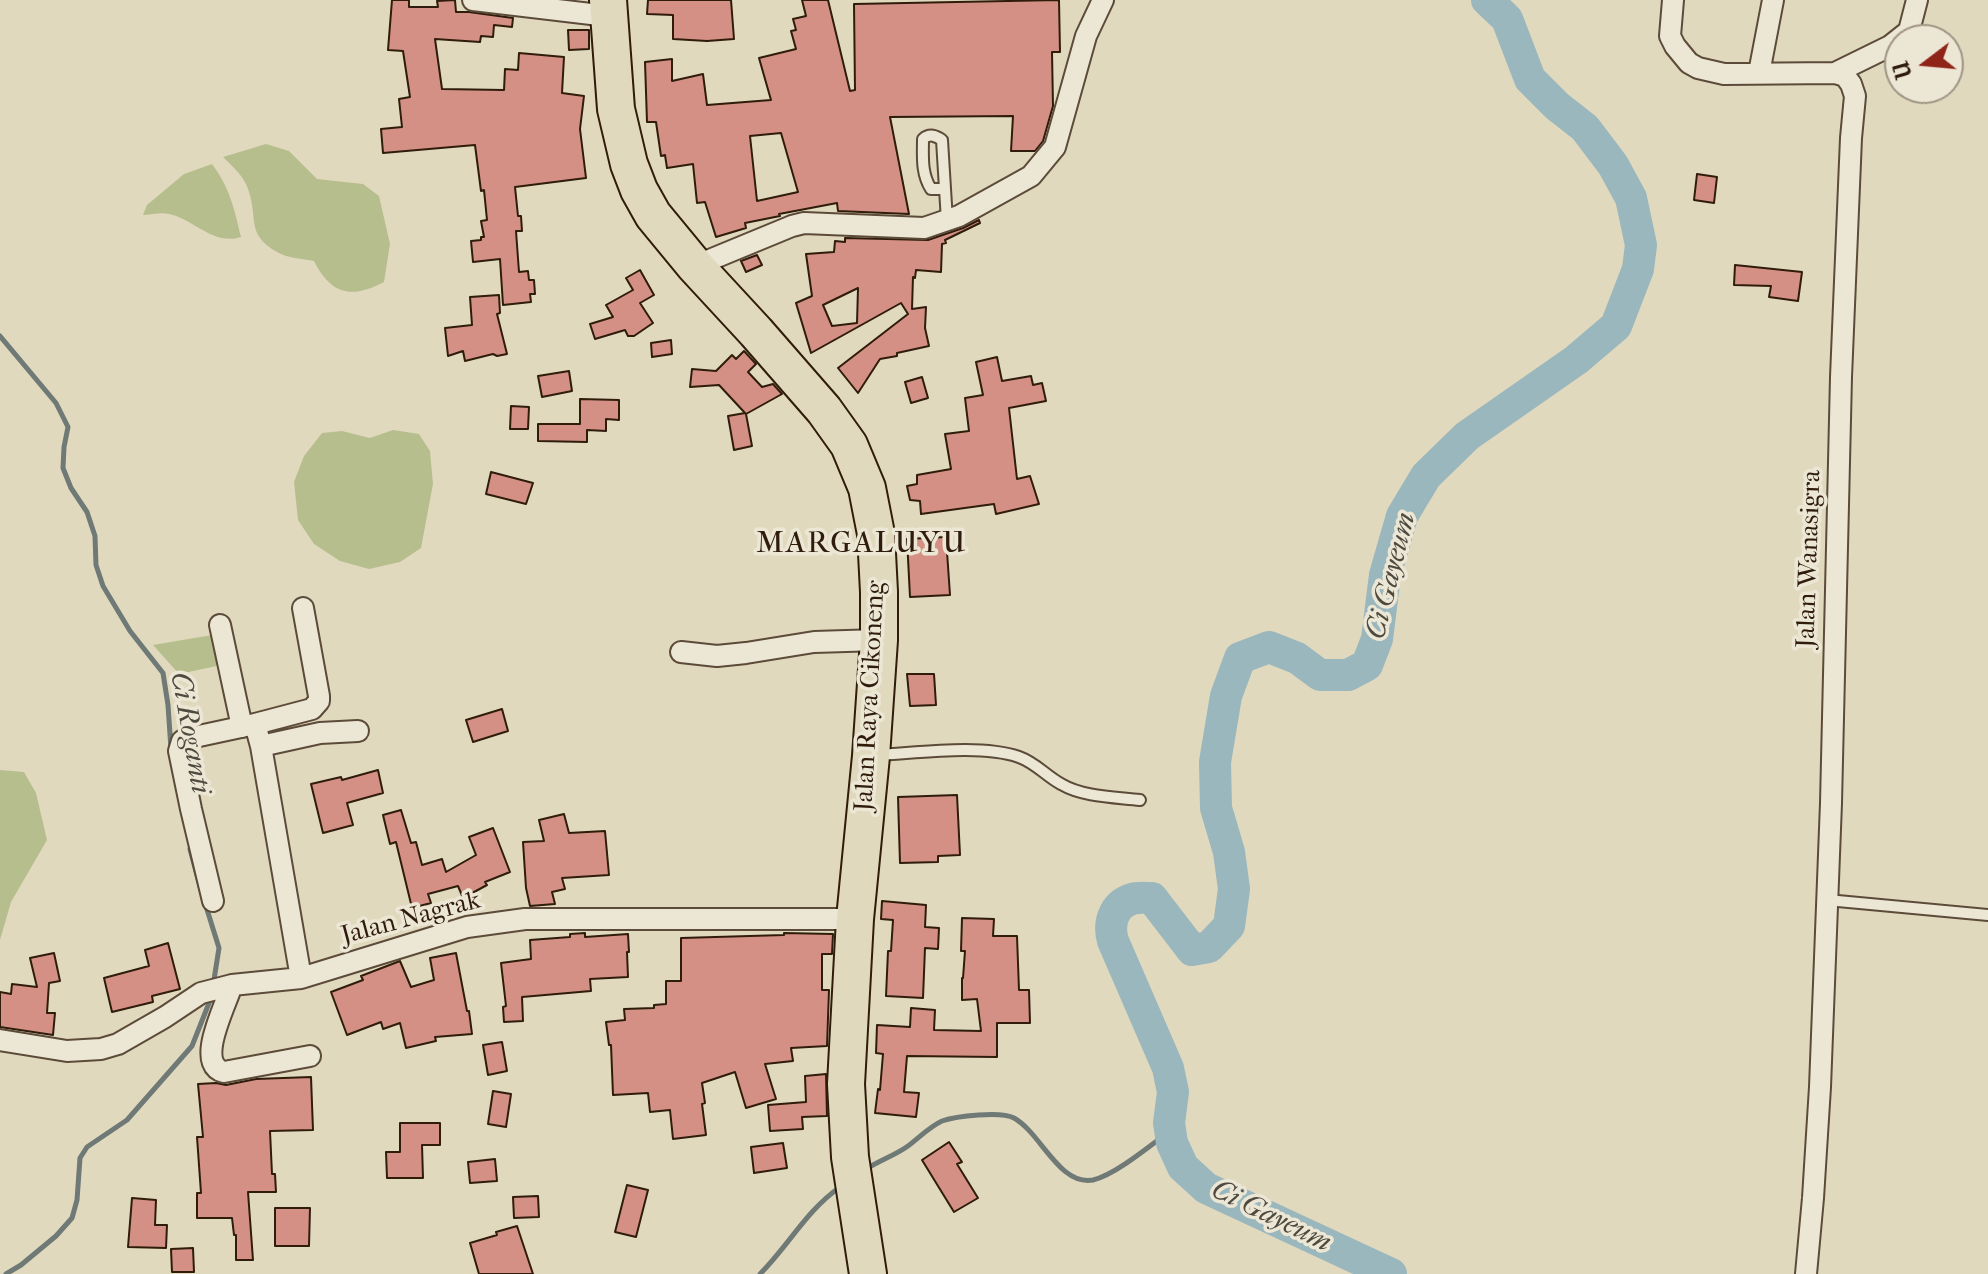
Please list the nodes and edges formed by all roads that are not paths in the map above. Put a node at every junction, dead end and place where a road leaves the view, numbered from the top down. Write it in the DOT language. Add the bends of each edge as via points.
graph roads {
  1 [pos="473,0"];
  2 [pos="1103,0"];
  3 [pos="1673,0"];
  4 [pos="1773,0"];
  5 [pos="1917,0"];
  6 [pos="608,8"];
  7 [pos="1759,73"];
  8 [pos="1835,73"];
  9 [pos="945,189"];
  10 [pos="947,221"];
  11 [pos="695,266"];
  12 [pos="303,608"];
  13 [pos="220,625"];
  14 [pos="879,640"];
  15 [pos="681,652"];
  16 [pos="312,709"];
  17 [pos="249,726"];
  18 [pos="358,731"];
  19 [pos="320,733"];
  20 [pos="261,746"];
  21 [pos="871,756"];
  22 [pos="1140,800"];
  23 [pos="1827,900"];
  24 [pos="213,901"];
  25 [pos="1988,915"];
  26 [pos="855,919"];
  27 [pos="301,978"];
  28 [pos="232,985"];
  29 [pos="0,1040"];
  30 [pos="310,1056"];
  31 [pos="868,1274"];
  32 [pos="1806,1274"];
  1 -- 6 [label="street"];
  2 -- 10 [label="street" via="1086,36 1048,157 1031,176"];
  3 -- 7 [label="street" via="1670,36 1689,63 1724,74"];
  4 -- 7 [label="street"];
  5 -- 8 [label="street" via="1909,31"];
  6 -- 11 [label="highway, Jalan Raya Cikoneng" via="616,109 629,164 653,215"];
  7 -- 8 [label="street"];
  8 -- 23 [label="street, Jalan Wanasigra" via="1845,76 1855,96 1841,377"];
  9 -- 9 [label="lane" via="931,189 925,178 927,136 942,140"];
  9 -- 10 [label="lane"];
  10 -- 11 [label="street" via="924,228 804,223"];
  11 -- 14 [label="highway, Jalan Raya Cikoneng" via="849,445 867,488 876,534"];
  12 -- 16 [label="street" via="319,696"];
  13 -- 17 [label="street"];
  14 -- 15 [label="street" via="814,642 717,656"];
  14 -- 21 [label="highway, Jalan Raya Cikoneng"];
  16 -- 17 [label="street"];
  16 -- 19 [label="street"];
  17 -- 20 [label="street"];
  17 -- 24 [label="street" via="185,739 180,745"];
  18 -- 19 [label="street"];
  19 -- 20 [label="street"];
  20 -- 27 [label="street"];
  21 -- 22 [label="lane" via="992,751 1020,757 1080,792"];
  21 -- 26 [label="highway, Jalan Raya Cikoneng"];
  23 -- 25 [label="lane"];
  23 -- 32 [label="street, Jalan Wanasigra"];
  26 -- 27 [label="street, Jalan Nagrak" via="525,919 467,927"];
  26 -- 31 [label="highway, Jalan Raya Cikoneng" via="846,1084 852,1172"];
  27 -- 28 [label="street, Jalan Nagrak"];
  28 -- 29 [label="street, Jalan Nagrak" via="199,994 101,1049 67,1051"];
  28 -- 30 [label="street" via="210,1052 215,1069 224,1072"];
}
